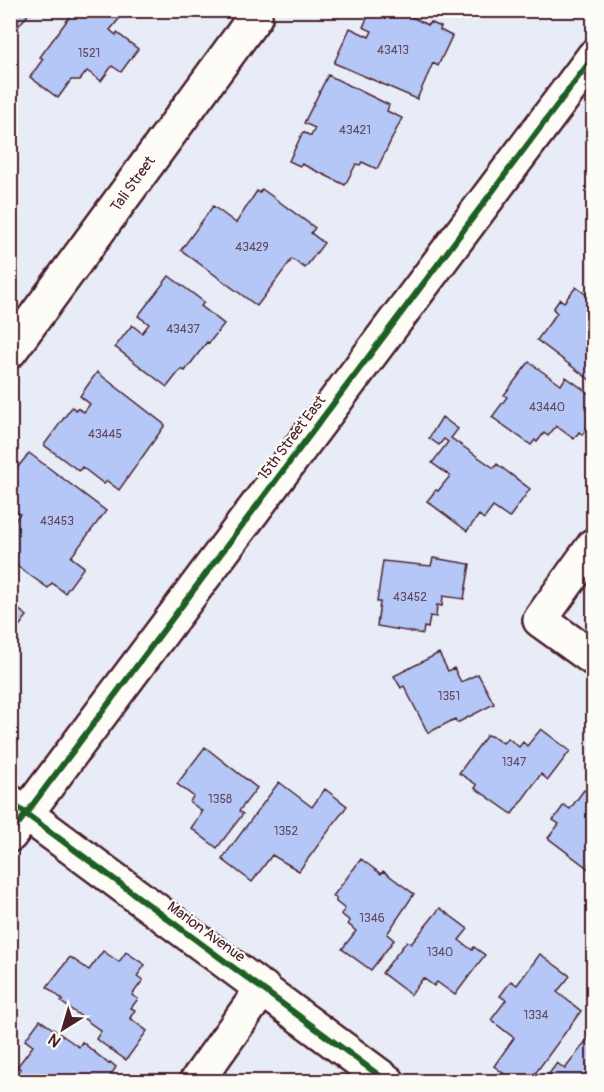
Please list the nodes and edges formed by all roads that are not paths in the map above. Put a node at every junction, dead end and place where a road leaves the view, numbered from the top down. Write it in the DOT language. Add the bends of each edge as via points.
graph roads {
  1 [pos="254,14"];
  2 [pos="594,56"];
  3 [pos="10,351"];
  4 [pos="594,544"];
  5 [pos="594,659"];
  6 [pos="16,817"];
  7 [pos="263,988"];
  8 [pos="196,1082"];
  9 [pos="388,1082"];
  1 -- 3 [label="street, Tali Street"];
  2 -- 6 [label="street, 15th Street East"];
  4 -- 5 [label="street" via="540,620"];
  6 -- 7 [label="street, Marion Avenue"];
  7 -- 8 [label="street"];
  7 -- 9 [label="street, Marion Avenue"];
}
